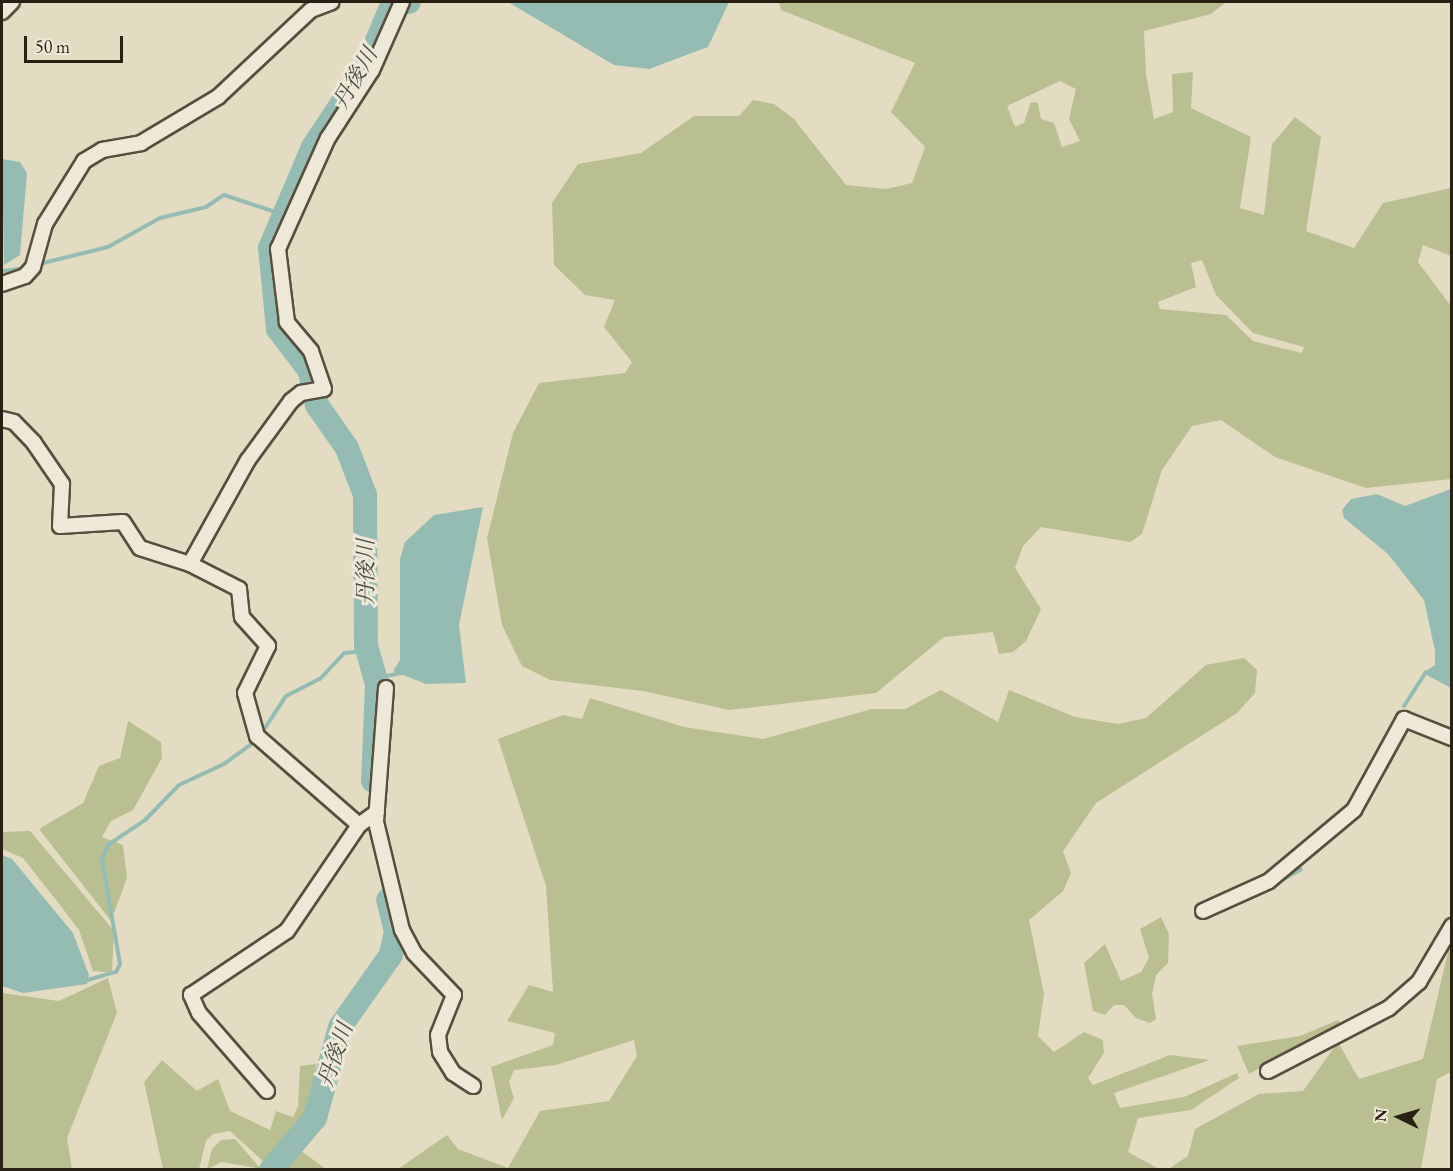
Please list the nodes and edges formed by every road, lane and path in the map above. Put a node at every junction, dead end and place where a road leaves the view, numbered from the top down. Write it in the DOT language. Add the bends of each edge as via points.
graph roads {
  1 [pos="12,2"];
  2 [pos="332,2"];
  3 [pos="402,4"];
  4 [pos="2,12"];
  5 [pos="2,284"];
  6 [pos="2,419"];
  7 [pos="190,564"];
  8 [pos="386,688"];
  9 [pos="1452,738"];
  10 [pos="369,817"];
  11 [pos="1203,911"];
  12 [pos="1452,926"];
  13 [pos="1268,1071"];
  14 [pos="473,1086"];
  15 [pos="267,1091"];
  1 -- 4 [label="street"];
  2 -- 5 [label="street" via="311,10 242,80 218,97 141,143 102,150 84,160 45,224 33,267"];
  3 -- 7 [label="street" via="372,70 328,138 278,249 287,322 319,365 324,389 291,401 248,460"];
  6 -- 7 [label="street" via="27,436 62,484 60,526 123,522 140,548"];
  7 -- 10 [label="street" via="239,589 242,617 266,638 267,654 245,693 259,738"];
  8 -- 10 [label="street"];
  9 -- 11 [label="street" via="1404,719 1354,810 1269,881"];
  10 -- 14 [label="street" via="402,930 414,953 454,995 438,1035 440,1052 453,1073"];
  10 -- 15 [label="street" via="287,931 191,995 199,1013"];
  12 -- 13 [label="street" via="1419,982 1389,1008"];
}
